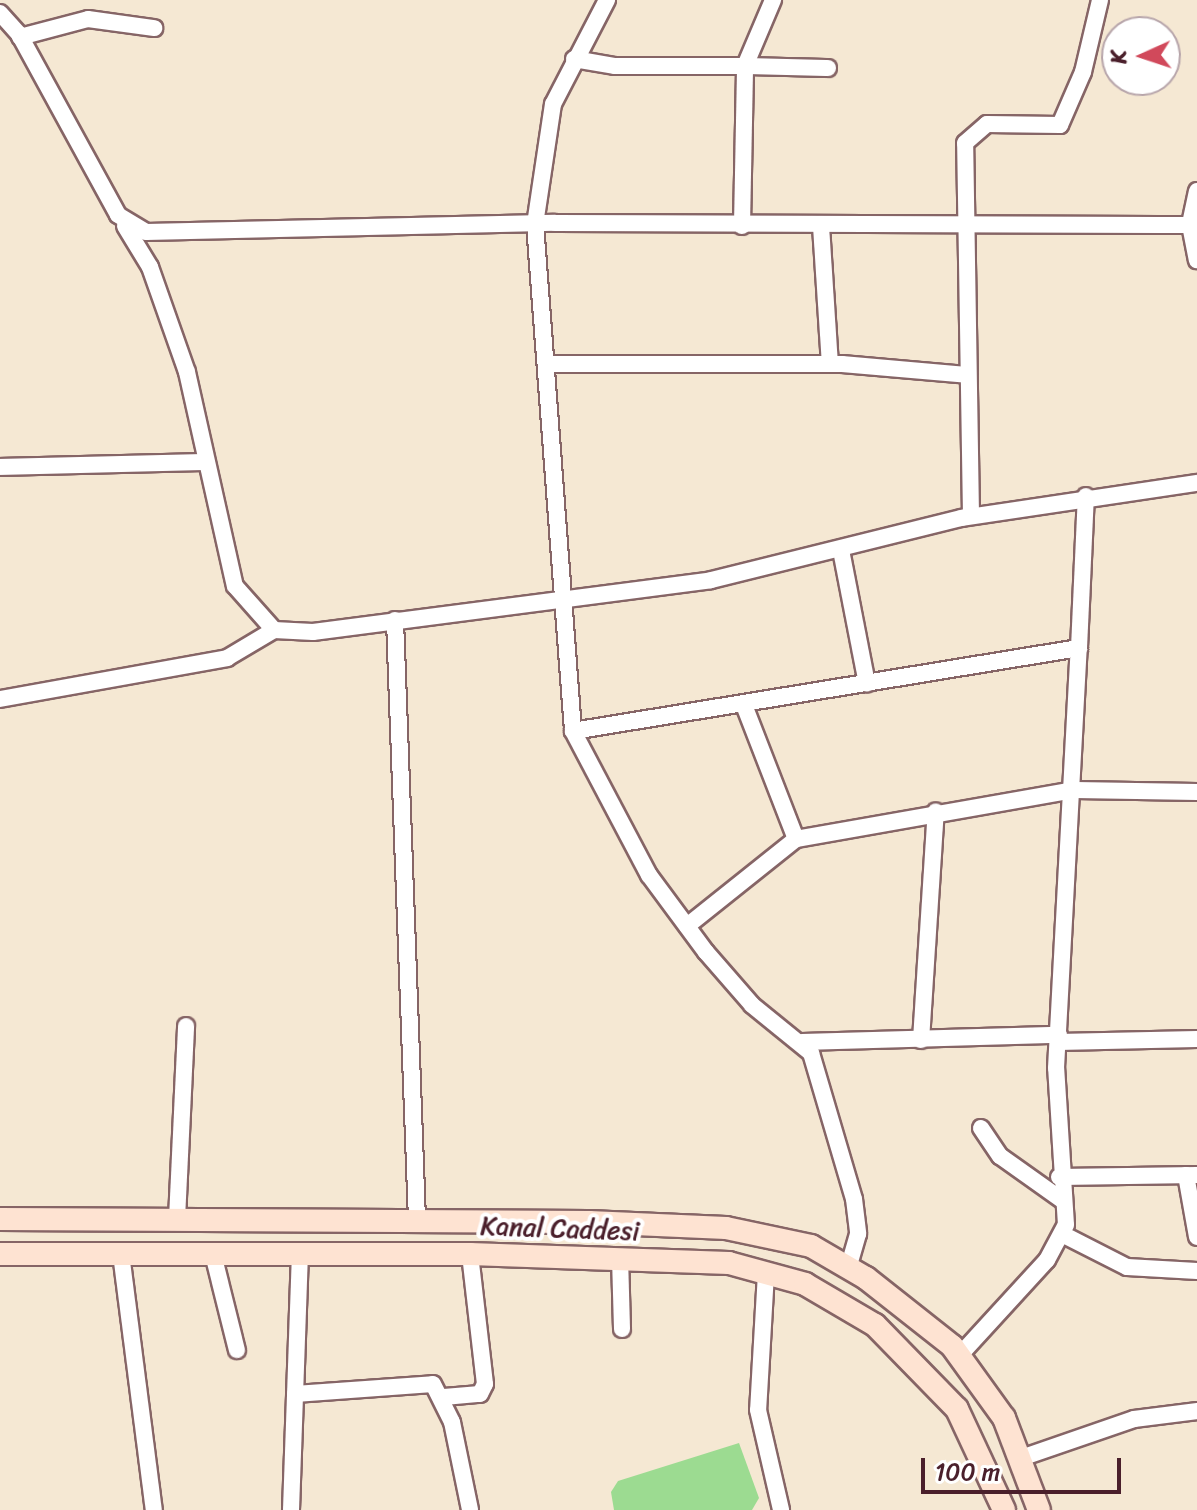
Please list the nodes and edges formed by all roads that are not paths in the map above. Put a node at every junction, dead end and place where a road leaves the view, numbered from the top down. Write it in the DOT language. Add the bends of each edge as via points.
graph roads {
  1 [pos="607,0"];
  2 [pos="773,0"];
  3 [pos="1100,0"];
  4 [pos="0,13"];
  5 [pos="154,28"];
  6 [pos="20,37"];
  7 [pos="574,59"];
  8 [pos="745,66"];
  9 [pos="828,68"];
  10 [pos="1197,191"];
  11 [pos="535,224"];
  12 [pos="1194,225"];
  13 [pos="125,226"];
  14 [pos="742,226"];
  15 [pos="821,226"];
  16 [pos="963,226"];
  17 [pos="1197,260"];
  18 [pos="548,364"];
  19 [pos="830,364"];
  20 [pos="967,375"];
  21 [pos="206,462"];
  22 [pos="0,467"];
  23 [pos="1197,483"];
  24 [pos="1086,496"];
  25 [pos="971,516"];
  26 [pos="841,550"];
  27 [pos="569,599"];
  28 [pos="395,620"];
  29 [pos="274,630"];
  30 [pos="1079,648"];
  31 [pos="867,684"];
  32 [pos="0,699"];
  33 [pos="744,705"];
  34 [pos="573,731"];
  35 [pos="1075,790"];
  36 [pos="1197,792"];
  37 [pos="936,811"];
  38 [pos="796,839"];
  39 [pos="687,926"];
  40 [pos="186,1026"];
  41 [pos="1058,1039"];
  42 [pos="1197,1039"];
  43 [pos="921,1040"];
  44 [pos="802,1042"];
  45 [pos="981,1128"];
  46 [pos="1192,1175"];
  47 [pos="1059,1177"];
  48 [pos="1062,1200"];
  49 [pos="0,1219"];
  50 [pos="177,1219"];
  51 [pos="417,1220"];
  52 [pos="1062,1234"];
  53 [pos="1197,1237"];
  54 [pos="0,1254"];
  55 [pos="121,1254"];
  56 [pos="213,1254"];
  57 [pos="300,1254"];
  58 [pos="470,1254"];
  59 [pos="620,1257"];
  60 [pos="848,1268"];
  61 [pos="1197,1271"];
  62 [pos="766,1273"];
  63 [pos="622,1329"];
  64 [pos="237,1350"];
  65 [pos="959,1356"];
  66 [pos="295,1394"];
  67 [pos="444,1397"];
  68 [pos="1197,1411"];
  69 [pos="1021,1458"];
  70 [pos="154,1510"];
  71 [pos="291,1510"];
  72 [pos="470,1510"];
  73 [pos="781,1510"];
  74 [pos="1004,1510"];
  75 [pos="1039,1510"];
  1 -- 7 [label="street"];
  2 -- 8 [label="street"];
  3 -- 16 [label="street" via="1083,72 1060,125 987,124 972,130 965,143"];
  4 -- 6 [label="street"];
  5 -- 6 [label="street" via="88,19"];
  6 -- 13 [label="street"];
  7 -- 8 [label="street" via="615,66"];
  7 -- 11 [label="street" via="553,104"];
  8 -- 9 [label="street"];
  8 -- 14 [label="street"];
  10 -- 12 [label="street"];
  11 -- 13 [label="street" via="175,237"];
  11 -- 14 [label="street"];
  11 -- 18 [label="street"];
  12 -- 16 [label="street"];
  12 -- 17 [label="street"];
  13 -- 21 [label="street" via="150,267 187,372"];
  14 -- 15 [label="street"];
  15 -- 16 [label="street"];
  15 -- 19 [label="street"];
  16 -- 20 [label="street"];
  18 -- 19 [label="street"];
  18 -- 27 [label="street"];
  19 -- 20 [label="street"];
  20 -- 25 [label="street"];
  21 -- 22 [label="street"];
  21 -- 29 [label="street" via="235,586"];
  23 -- 24 [label="street"];
  24 -- 25 [label="street"];
  24 -- 30 [label="street"];
  25 -- 26 [label="street"];
  26 -- 27 [label="street" via="711,580"];
  26 -- 31 [label="street"];
  27 -- 28 [label="street"];
  27 -- 34 [label="street"];
  28 -- 29 [label="street" via="313,632"];
  28 -- 51 [label="street"];
  29 -- 32 [label="street" via="227,658"];
  30 -- 31 [label="street"];
  30 -- 35 [label="street"];
  31 -- 33 [label="street"];
  33 -- 34 [label="street"];
  33 -- 38 [label="street"];
  34 -- 39 [label="street" via="617,821"];
  35 -- 36 [label="street"];
  35 -- 37 [label="street"];
  35 -- 41 [label="street"];
  37 -- 38 [label="street"];
  37 -- 43 [label="street"];
  38 -- 39 [label="street"];
  39 -- 44 [label="street" via="752,1005"];
  40 -- 50 [label="street"];
  41 -- 42 [label="street"];
  41 -- 43 [label="street"];
  41 -- 47 [label="street"];
  43 -- 44 [label="street"];
  44 -- 60 [label="street" via="854,1199 858,1234"];
  45 -- 48 [label="street" via="1000,1156"];
  46 -- 47 [label="street"];
  46 -- 53 [label="street"];
  47 -- 48 [label="street"];
  48 -- 52 [label="street"];
  49 -- 50 [label="main road"];
  50 -- 51 [label="main road"];
  51 -- 60 [label="main road" via="726,1228 811,1246"];
  52 -- 61 [label="street" via="1127,1267"];
  52 -- 65 [label="street"];
  54 -- 55 [label="main road, Kanal Caddesi"];
  55 -- 56 [label="main road, Kanal Caddesi"];
  55 -- 70 [label="street"];
  56 -- 57 [label="main road, Kanal Caddesi"];
  56 -- 64 [label="street"];
  57 -- 58 [label="main road, Kanal Caddesi"];
  57 -- 66 [label="street"];
  58 -- 59 [label="main road, Kanal Caddesi"];
  58 -- 67 [label="street" via="485,1384 480,1394"];
  59 -- 62 [label="main road, Kanal Caddesi" via="729,1263"];
  59 -- 63 [label="street"];
  60 -- 65 [label="main road"];
  62 -- 73 [label="street" via="758,1410"];
  62 -- 74 [label="main road, Kanal Caddesi" via="805,1284 875,1325 957,1409"];
  65 -- 69 [label="main road" via="1004,1418"];
  66 -- 67 [label="street" via="418,1380"];
  66 -- 71 [label="street"];
  67 -- 72 [label="street"];
  68 -- 69 [label="street" via="1134,1419"];
  69 -- 75 [label="main road"];
}
